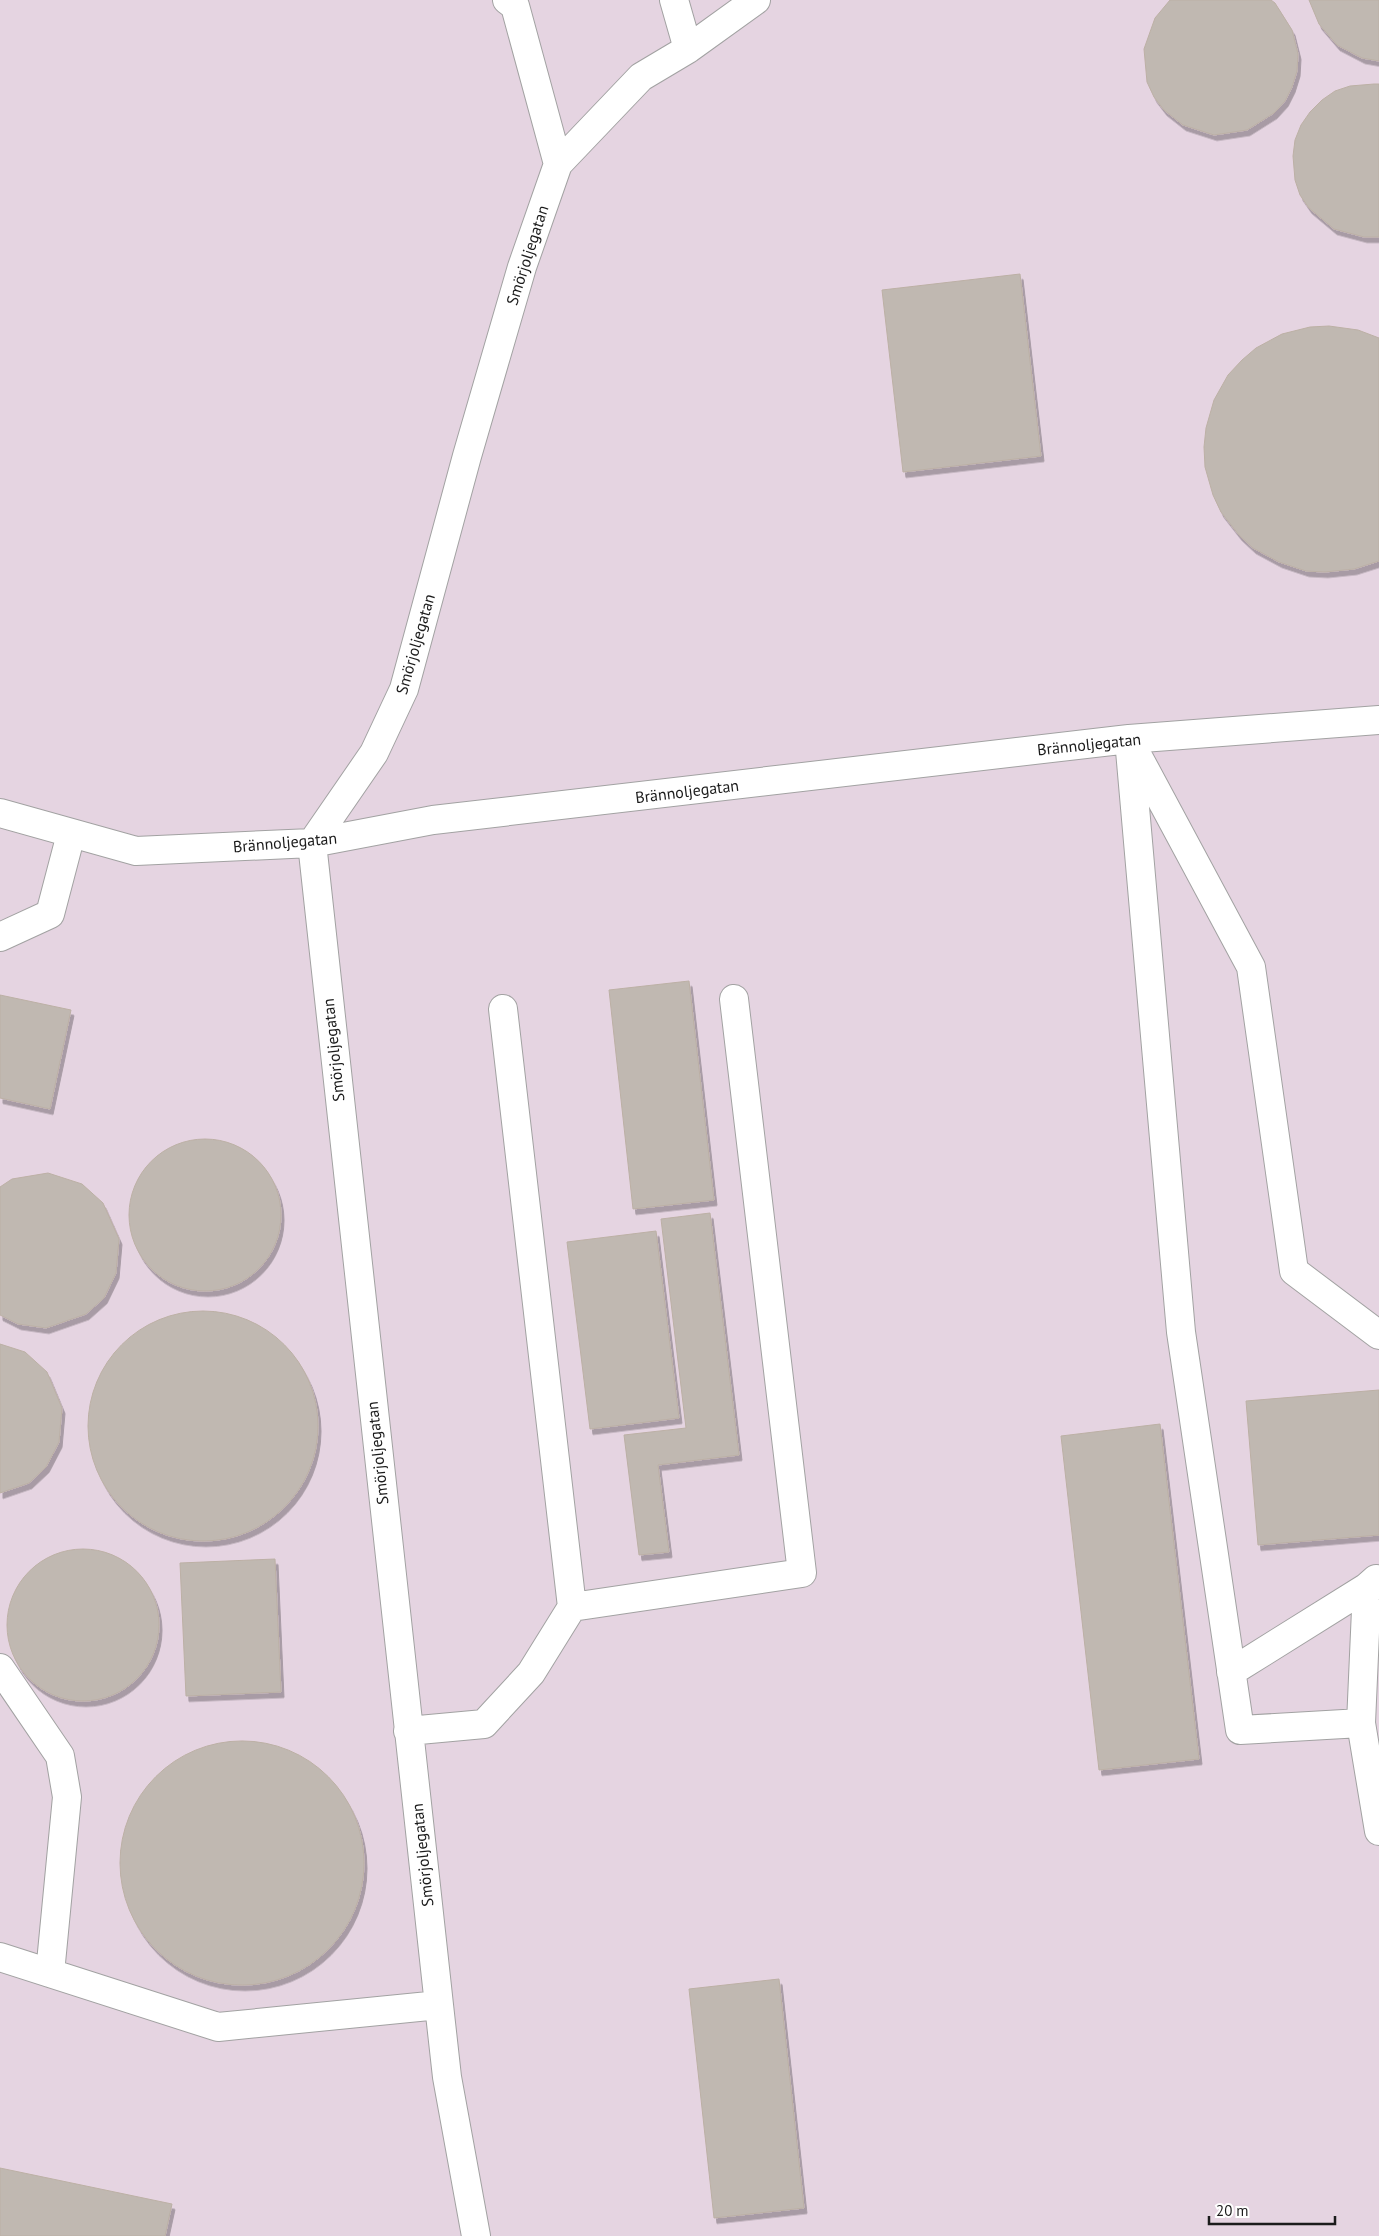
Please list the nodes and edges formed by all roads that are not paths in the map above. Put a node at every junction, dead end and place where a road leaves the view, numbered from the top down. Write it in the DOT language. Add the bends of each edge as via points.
graph roads {
  1 [pos="508,0"];
  2 [pos="674,0"];
  3 [pos="756,0"];
  4 [pos="688,49"];
  5 [pos="558,164"];
  6 [pos="1379,720"];
  7 [pos="1129,739"];
  8 [pos="0,813"];
  9 [pos="71,834"];
  10 [pos="312,843"];
  11 [pos="0,936"];
  12 [pos="734,999"];
  13 [pos="503,1009"];
  14 [pos="1379,1335"];
  15 [pos="1375,1583"];
  16 [pos="572,1606"];
  17 [pos="0,1668"];
  18 [pos="1231,1672"];
  19 [pos="1361,1723"];
  20 [pos="408,1731"];
  21 [pos="1379,1830"];
  22 [pos="0,1958"];
  23 [pos="50,1973"];
  24 [pos="439,2005"];
  25 [pos="476,2236"];
  1 -- 5 [label="lane" via="515,6"];
  2 -- 4 [label="lane"];
  3 -- 4 [label="lane, Smörjoljegatan"];
  4 -- 5 [label="lane, Smörjoljegatan" via="641,77"];
  5 -- 10 [label="lane, Smörjoljegatan" via="522,267 404,689 374,753"];
  6 -- 7 [label="lane, Brännoljegatan"];
  7 -- 10 [label="lane, Brännoljegatan" via="433,820"];
  7 -- 14 [label="lane" via="1251,967 1294,1270"];
  7 -- 18 [label="lane" via="1181,1332"];
  8 -- 9 [label="lane, Brännoljegatan"];
  9 -- 10 [label="lane, Brännoljegatan" via="136,851"];
  9 -- 11 [label="lane" via="50,914"];
  10 -- 20 [label="lane, Smörjoljegatan"];
  12 -- 16 [label="lane" via="802,1573"];
  13 -- 16 [label="lane"];
  15 -- 18 [label="lane"];
  15 -- 19 [label="lane"];
  16 -- 20 [label="lane" via="531,1673 484,1724"];
  17 -- 23 [label="lane" via="60,1756 62,1764 67,1797"];
  18 -- 19 [label="lane" via="1240,1730"];
  19 -- 21 [label="lane"];
  20 -- 24 [label="lane, Smörjoljegatan"];
  22 -- 23 [label="lane"];
  23 -- 24 [label="lane" via="218,2027"];
  24 -- 25 [label="lane, Smörjoljegatan" via="447,2077"];
}
